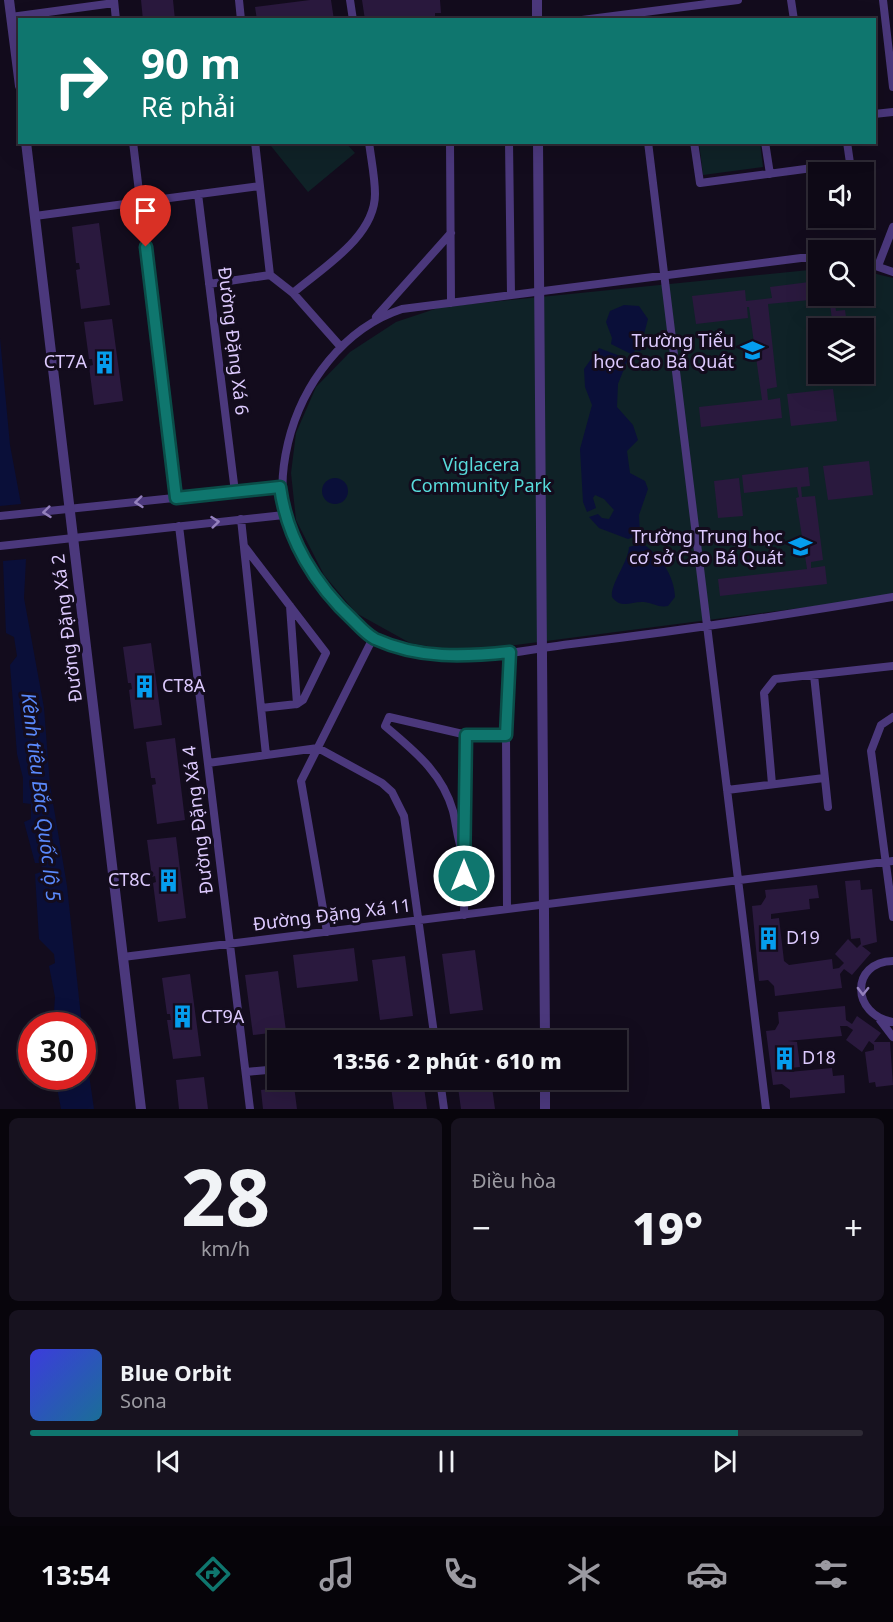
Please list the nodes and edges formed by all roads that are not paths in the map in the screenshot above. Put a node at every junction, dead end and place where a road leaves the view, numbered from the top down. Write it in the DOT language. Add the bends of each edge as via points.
graph roads {
  1 [pos="9,0"];
  2 [pos="242,0"];
  3 [pos="350,0"];
  4 [pos="537,0"];
  5 [pos="738,0"];
  6 [pos="791,0"];
  7 [pos="883,0"];
  8 [pos="114,1"];
  9 [pos="712,2"];
  10 [pos="11,16"];
  11 [pos="633,16"];
  12 [pos="116,18"];
  13 [pos="241,18"];
  14 [pos="353,18"];
  15 [pos="537,18"];
  16 [pos="608,18"];
  17 [pos="794,18"];
  18 [pos="18,70"];
  19 [pos="893,87"];
  20 [pos="893,112"];
  21 [pos="876,114"];
  22 [pos="26,144"];
  23 [pos="133,144"];
  24 [pos="255,144"];
  25 [pos="369,144"];
  26 [pos="450,144"];
  27 [pos="509,144"];
  28 [pos="538,144"];
  29 [pos="648,144"];
  30 [pos="694,144"];
  31 [pos="765,144"];
  32 [pos="847,144"];
  33 [pos="770,174"];
  34 [pos="260,186"];
  35 [pos="198,194"];
  36 [pos="140,201"];
  37 [pos="35,216"];
  38 [pos="893,227"];
  39 [pos="451,233"];
  40 [pos="808,259"];
  41 [pos="874,265"];
  42 [pos="878,266"];
  43 [pos="893,272"];
  44 [pos="270,275"];
  45 [pos="664,275"];
  46 [pos="209,284"];
  47 [pos="540,291"];
  48 [pos="293,292"];
  49 [pos="511,295"];
  50 [pos="451,303"];
  51 [pos="369,324"];
  52 [pos="340,346"];
  53 [pos="280,487"];
  54 [pos="235,492"];
  55 [pos="176,498"];
  56 [pos="70,509"];
  57 [pos="284,515"];
  58 [pos="0,516"];
  59 [pos="241,519"];
  60 [pos="179,526"];
  61 [pos="73,538"];
  62 [pos="0,546"];
  63 [pos="244,546"];
  64 [pos="893,597"];
  65 [pos="290,606"];
  66 [pos="707,627"];
  67 [pos="373,638"];
  68 [pos="541,648"];
  69 [pos="510,652"];
  70 [pos="893,666"];
  71 [pos="814,675"];
  72 [pos="297,704"];
  73 [pos="261,708"];
  74 [pos="893,717"];
  75 [pos="466,735"];
  76 [pos="506,735"];
  77 [pos="318,748"];
  78 [pos="266,755"];
  79 [pos="208,763"];
  80 [pos="824,778"];
  81 [pos="772,784"];
  82 [pos="727,790"];
  83 [pos="828,807"];
  84 [pos="464,856"];
  85 [pos="890,861"];
  86 [pos="738,880"];
  87 [pos="544,905"];
  88 [pos="507,909"];
  89 [pos="464,915"];
  90 [pos="893,917"];
  91 [pos="418,920"];
  92 [pos="327,932"];
  93 [pos="230,944"];
  94 [pos="123,957"];
  95 [pos="893,961"];
  96 [pos="880,1020"];
  97 [pos="893,1022"];
  98 [pos="433,1030"];
  99 [pos="545,1030"];
  100 [pos="893,1037"];
  101 [pos="267,1070"];
  102 [pos="246,1072"];
  103 [pos="441,1090"];
  104 [pos="545,1090"];
  105 [pos="141,1109"];
  106 [pos="250,1109"];
  107 [pos="444,1109"];
  108 [pos="545,1109"];
  109 [pos="765,1109"];
  1 -- 10 [label="street"];
  2 -- 13 [label="street"];
  3 -- 14 [label="street"];
  4 -- 15 [label="street"];
  5 -- 9 [label="street"];
  6 -- 17 [label="street"];
  7 -- 19 [label="street"];
  8 -- 10 [label="street"];
  8 -- 12 [label="street"];
  9 -- 11 [label="street"];
  10 -- 18 [label="street"];
  11 -- 16 [label="street"];
  20 -- 21 [label="street"];
  22 -- 37 [label="street, Đường Đặng Xá 2"];
  23 -- 36 [label="street"];
  24 -- 34 [label="street"];
  25 -- 48 [label="street" via="375,195 372,214 345,248"];
  26 -- 39 [label="street"];
  27 -- 49 [label="street"];
  28 -- 47 [label="street"];
  29 -- 45 [label="street"];
  30 -- 33 [label="street" via="700,183"];
  31 -- 33 [label="street"];
  32 -- 33 [label="street" via="850,163"];
  34 -- 35 [label="street"];
  34 -- 44 [label="street"];
  35 -- 36 [label="street"];
  35 -- 46 [label="street, Đường Đặng Xá 6"];
  36 -- 37 [label="street"];
  36 -- 55 [label="street"];
  37 -- 56 [label="street, Đường Đặng Xá 2"];
  38 -- 42 [label="street"];
  39 -- 50 [label="street"];
  39 -- 51 [label="street"];
  40 -- 45 [label="street"];
  41 -- 42 [label="street"];
  42 -- 43 [label="street"];
  44 -- 46 [label="street"];
  44 -- 48 [label="street"];
  45 -- 47 [label="street"];
  45 -- 66 [label="street"];
  46 -- 54 [label="street, Đường Đặng Xá 6"];
  47 -- 49 [label="street"];
  47 -- 68 [label="street"];
  48 -- 52 [label="street"];
  49 -- 50 [label="street"];
  50 -- 51 [label="street" via="402,309"];
  51 -- 52 [label="street"];
  52 -- 53 [label="street" via="300,408"];
  53 -- 54 [label="street"];
  53 -- 57 [label="street"];
  54 -- 55 [label="street"];
  55 -- 56 [label="street, one-way"];
  56 -- 58 [label="street, one-way"];
  56 -- 61 [label="street, Đường Đặng Xá 2"];
  57 -- 59 [label="street"];
  57 -- 67 [label="street" via="319,582"];
  60 -- 59 [label="street, one-way"];
  59 -- 63 [label="street"];
  60 -- 61 [label="street"];
  60 -- 79 [label="street, Đường Đặng Xá 4"];
  61 -- 62 [label="street"];
  61 -- 94 [label="street, Đường Đặng Xá 2"];
  63 -- 65 [label="street"];
  63 -- 73 [label="street"];
  64 -- 66 [label="street"];
  65 -- 72 [label="street"];
  65 -- 72 [label="street" via="326,652 303,700"];
  66 -- 68 [label="street"];
  66 -- 82 [label="street"];
  67 -- 69 [label="street" via="442,657"];
  67 -- 77 [label="street"];
  68 -- 69 [label="street"];
  68 -- 87 [label="street"];
  69 -- 76 [label="street"];
  70 -- 71 [label="street"];
  71 -- 80 [label="street"];
  71 -- 81 [label="street" via="774,679 764,693"];
  72 -- 73 [label="street"];
  73 -- 78 [label="street"];
  74 -- 85 [label="street" via="881,725 871,751"];
  75 -- 76 [label="street"];
  75 -- 84 [label="street"];
  75 -- 84 [label="street" via="389,717 384,726 424,759 442,784"];
  76 -- 88 [label="street"];
  77 -- 78 [label="street"];
  77 -- 91 [label="street" via="382,783 399,802"];
  77 -- 92 [label="street" via="301,781"];
  78 -- 79 [label="street"];
  79 -- 93 [label="street, Đường Đặng Xá 4"];
  80 -- 81 [label="street"];
  80 -- 83 [label="street"];
  81 -- 82 [label="street"];
  82 -- 86 [label="street"];
  84 -- 89 [label="street"];
  85 -- 86 [label="street, Đường Đặng Xá 11"];
  85 -- 90 [label="street"];
  86 -- 87 [label="street, Đường Đặng Xá 11"];
  86 -- 109 [label="street"];
  87 -- 88 [label="street, Đường Đặng Xá 11"];
  87 -- 99 [label="street"];
  88 -- 89 [label="street, Đường Đặng Xá 11"];
  89 -- 91 [label="street, Đường Đặng Xá 11"];
  91 -- 92 [label="street, Đường Đặng Xá 11"];
  91 -- 98 [label="street"];
  92 -- 93 [label="street, Đường Đặng Xá 11"];
  93 -- 94 [label="street, Đường Đặng Xá 11"];
  93 -- 102 [label="street, Đường Đặng Xá 4"];
  94 -- 105 [label="street, Đường Đặng Xá 2"];
  95 -- 96 [label="street, one-way" via="872,967 861,989 862,1002"];
  96 -- 97 [label="street"];
  96 -- 100 [label="street"];
  101 -- 102 [label="street"];
  102 -- 106 [label="street, Đường Đặng Xá 4"];
  103 -- 107 [label="street"];
  104 -- 108 [label="street"];
}
